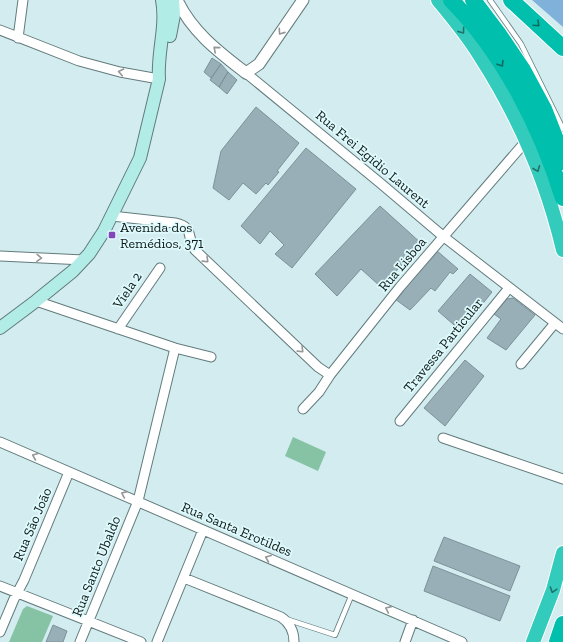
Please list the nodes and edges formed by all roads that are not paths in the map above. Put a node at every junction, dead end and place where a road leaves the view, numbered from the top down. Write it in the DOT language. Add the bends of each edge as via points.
graph roads {
  1 [pos="22,0"];
  2 [pos="162,0"];
  3 [pos="173,0"];
  4 [pos="177,0"];
  5 [pos="303,0"];
  6 [pos="438,0"];
  7 [pos="451,0"];
  8 [pos="473,0"];
  9 [pos="490,0"];
  10 [pos="511,0"];
  11 [pos="0,30"];
  12 [pos="18,38"];
  13 [pos="563,48"];
  14 [pos="246,73"];
  15 [pos="159,79"];
  16 [pos="563,129"];
  17 [pos="526,141"];
  18 [pos="563,162"];
  19 [pos="563,198"];
  20 [pos="112,216"];
  21 [pos="444,237"];
  22 [pos="563,250"];
  23 [pos="0,256"];
  24 [pos="84,260"];
  25 [pos="160,268"];
  26 [pos="509,288"];
  27 [pos="36,301"];
  28 [pos="554,323"];
  29 [pos="0,328"];
  30 [pos="563,328"];
  31 [pos="118,329"];
  32 [pos="175,348"];
  33 [pos="211,357"];
  34 [pos="521,364"];
  35 [pos="330,375"];
  36 [pos="303,409"];
  37 [pos="400,421"];
  38 [pos="443,438"];
  39 [pos="0,442"];
  40 [pos="69,472"];
  41 [pos="563,479"];
  42 [pos="138,501"];
  43 [pos="203,530"];
  44 [pos="563,553"];
  45 [pos="184,578"];
  46 [pos="0,586"];
  47 [pos="17,593"];
  48 [pos="352,594"];
  49 [pos="281,617"];
  50 [pos="413,620"];
  51 [pos="89,621"];
  52 [pos="563,624"];
  53 [pos="0,632"];
  54 [pos="532,641"];
  55 [pos="80,642"];
  56 [pos="141,642"];
  57 [pos="157,642"];
  58 [pos="294,642"];
  59 [pos="405,642"];
  60 [pos="462,642"];
  61 [pos="557,642"];
  1 -- 12 [label="street"];
  2 -- 15 [label="main road" via="165,14"];
  3 -- 15 [label="main road" via="174,16 165,69"];
  14 -- 4 [label="street, Rua Frei Egidio Laurent, one-way" via="202,36 184,14"];
  5 -- 14 [label="street, one-way" via="259,64"];
  6 -- 17 [label="highway, one-way" via="480,55 503,93"];
  7 -- 19 [label="highway, one-way" via="470,19 510,78 546,150"];
  8 -- 18 [label="highway" via="523,70 544,109"];
  9 -- 16 [label="lane" via="521,44"];
  10 -- 13 [label="highway, one-way"];
  11 -- 12 [label="street"];
  15 -- 12 [label="street, one-way" via="79,61"];
  14 -- 21 [label="street, Rua Frei Egidio Laurent"];
  15 -- 20 [label="main road" via="140,158"];
  17 -- 21 [label="street, Rua Lisboa"];
  17 -- 22 [label="highway, one-way" via="553,211"];
  20 -- 24 [label="main road"];
  20 -- 35 [label="street, one-way" via="185,226 195,250 318,367"];
  21 -- 26 [label="street, Rua Frei Egidio Laurent"];
  21 -- 35 [label="street, Rua Lisboa" via="400,287"];
  23 -- 24 [label="street, one-way"];
  24 -- 27 [label="main road"];
  25 -- 31 [label="street, Viela 2"];
  26 -- 28 [label="street, Rua Frei Egidio Laurent"];
  26 -- 37 [label="street, Travessa Particular"];
  27 -- 29 [label="main road"];
  27 -- 31 [label="street"];
  28 -- 30 [label="street, Rua Frei Egidio Laurent"];
  28 -- 34 [label="street"];
  31 -- 32 [label="street"];
  32 -- 33 [label="street"];
  32 -- 42 [label="street, Rua Santo Ubaldo"];
  35 -- 36 [label="street, Rua Lisboa"];
  38 -- 41 [label="street"];
  40 -- 39 [label="street, Rua Santa Erotildes, one-way"];
  42 -- 40 [label="street, Rua Santa Erotildes, one-way"];
  40 -- 47 [label="street, Rua São João"];
  42 -- 43 [label="street, Rua Santa Erotildes"];
  42 -- 51 [label="street, Rua Santo Ubaldo"];
  43 -- 45 [label="street"];
  48 -- 43 [label="street, Rua Santa Erotildes, one-way"];
  44 -- 54 [label="highway, one-way" via="553,590"];
  45 -- 49 [label="street"];
  45 -- 57 [label="street"];
  46 -- 47 [label="street"];
  47 -- 51 [label="street"];
  47 -- 53 [label="street, Rua São João"];
  48 -- 49 [label="lane" via="335,635"];
  50 -- 48 [label="street, Rua Santa Erotildes, one-way"];
  49 -- 58 [label="street" via="294,632"];
  50 -- 59 [label="street"];
  50 -- 60 [label="street, Rua Santa Erotildes"];
  51 -- 55 [label="street, Rua Santo Ubaldo"];
  51 -- 56 [label="street"];
  52 -- 61 [label="highway"];
}
